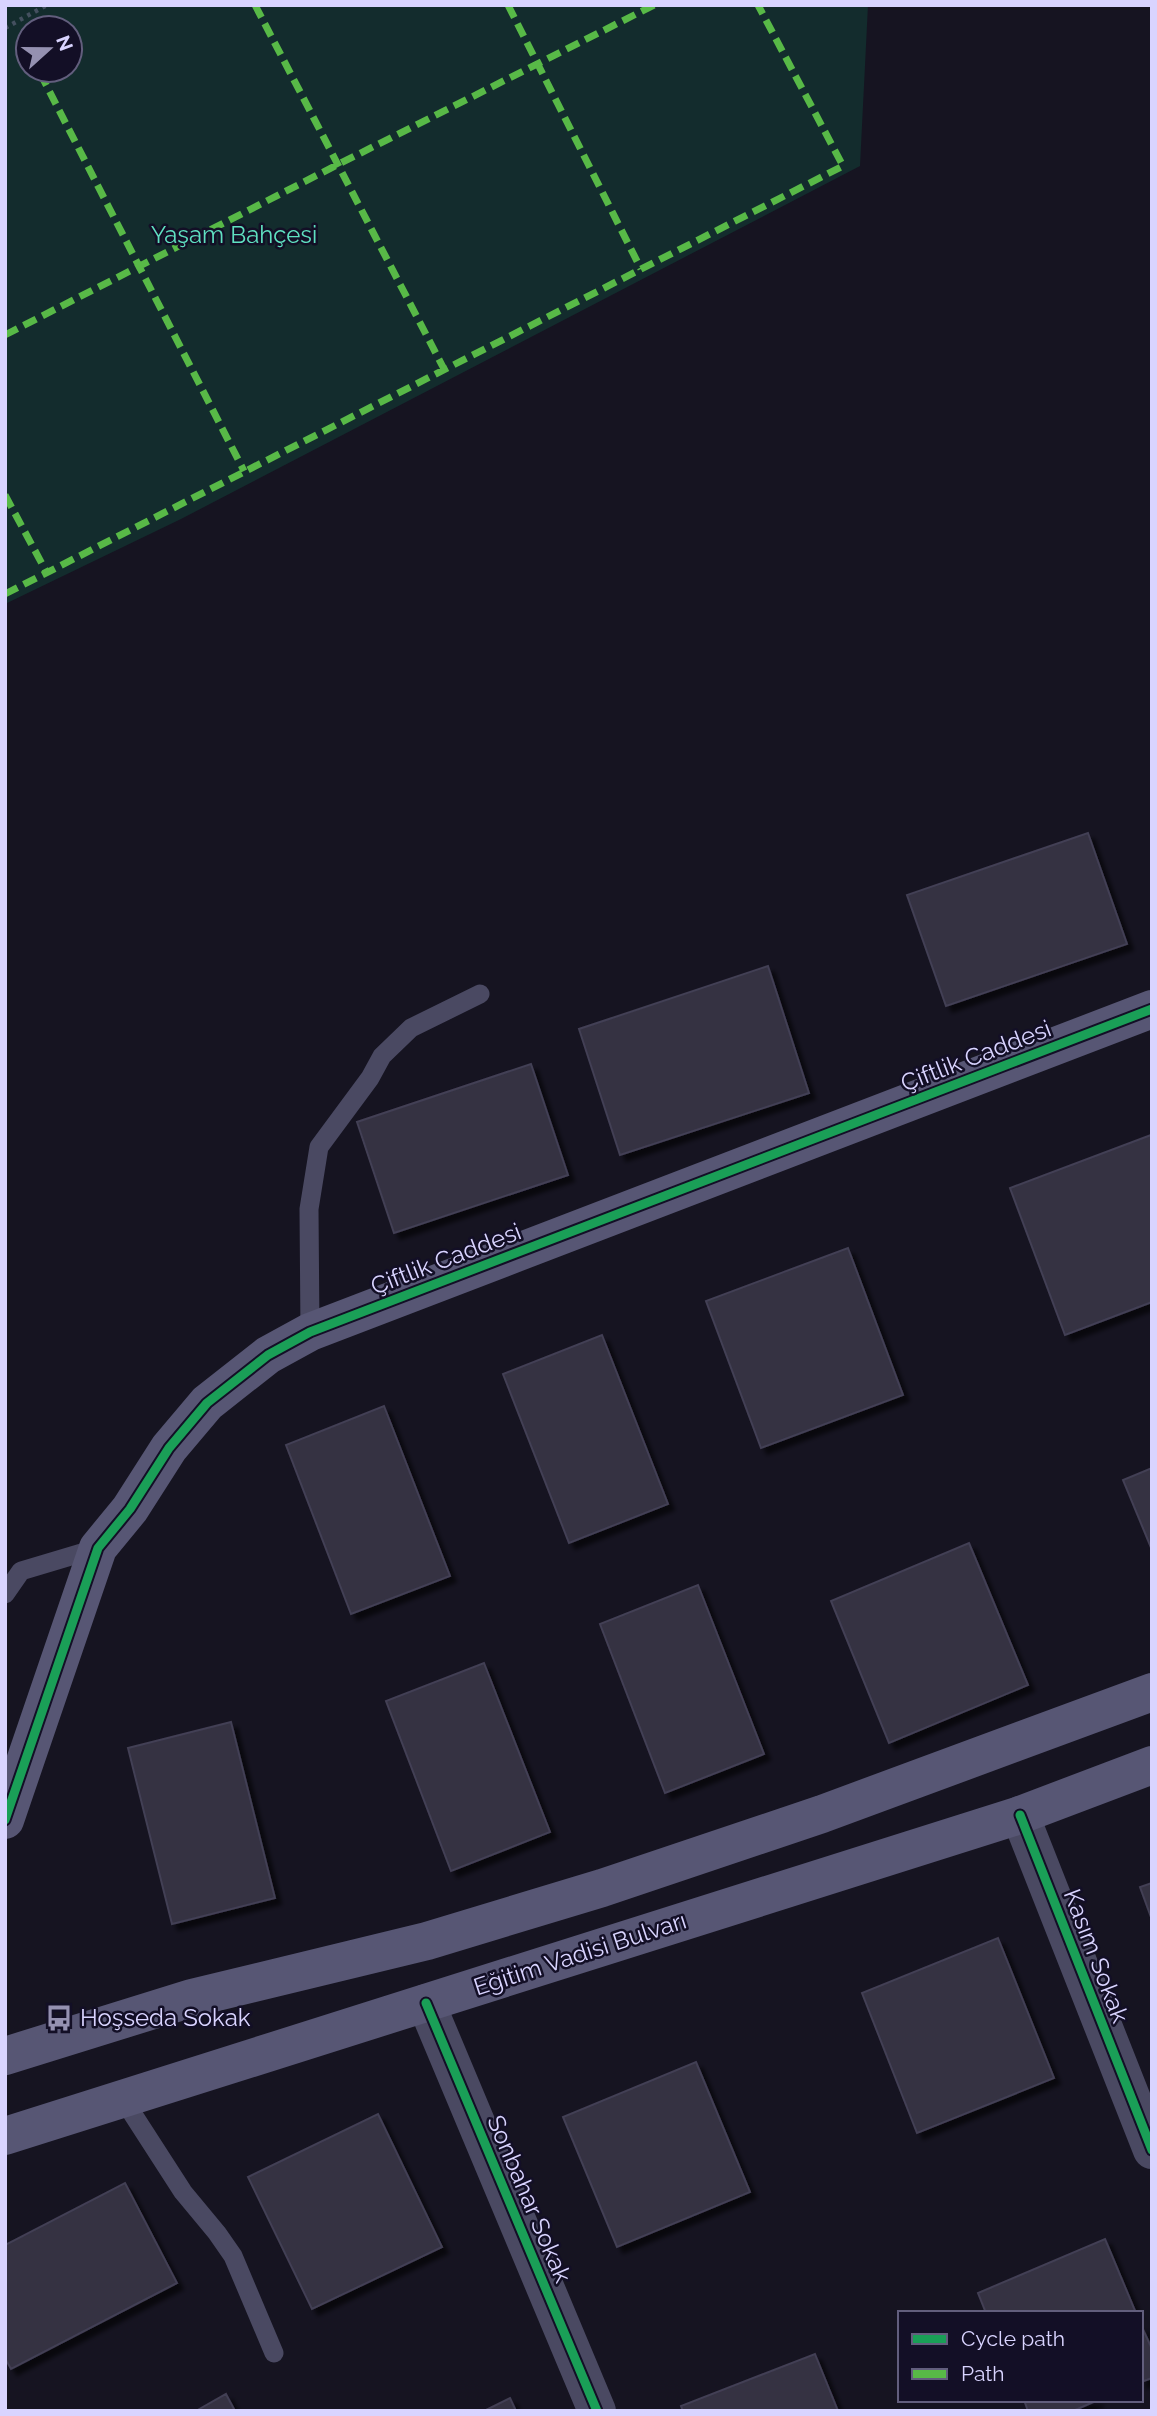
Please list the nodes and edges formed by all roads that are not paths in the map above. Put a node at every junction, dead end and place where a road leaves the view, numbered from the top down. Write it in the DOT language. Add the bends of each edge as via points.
graph roads {
  1 [pos="480,994"];
  2 [pos="1152,1009"];
  3 [pos="310,1332"];
  4 [pos="98,1548"];
  5 [pos="5,1594"];
  6 [pos="1152,1692"];
  7 [pos="1152,1765"];
  8 [pos="1020,1815"];
  9 [pos="5,1820"];
  10 [pos="426,2003"];
  11 [pos="5,2056"];
  12 [pos="123,2099"];
  13 [pos="5,2136"];
  14 [pos="1150,2143"];
  15 [pos="274,2353"];
  16 [pos="597,2411"];
  1 -- 3 [label="lane" via="411,1028 382,1056 319,1147 309,1209"];
  2 -- 3 [label="main road, Çiftlik Caddesi"];
  3 -- 4 [label="main road, Çiftlik Caddesi" via="268,1355 207,1403"];
  4 -- 5 [label="lane" via="21,1570"];
  4 -- 9 [label="main road, Çiftlik Caddesi"];
  6 -- 11 [label="main road" via="822,1814 602,1888 427,1941 192,1998"];
  7 -- 8 [label="main road, Eğitim Vadisi Bulvarı"];
  8 -- 10 [label="main road, Eğitim Vadisi Bulvarı"];
  8 -- 14 [label="street, Kasım Sokak"];
  10 -- 12 [label="main road, Eğitim Vadisi Bulvarı"];
  10 -- 16 [label="street, Sonbahar Sokak"];
  12 -- 13 [label="main road, Eğitim Vadisi Bulvarı"];
  12 -- 15 [label="lane" via="183,2192 233,2256"];
}
